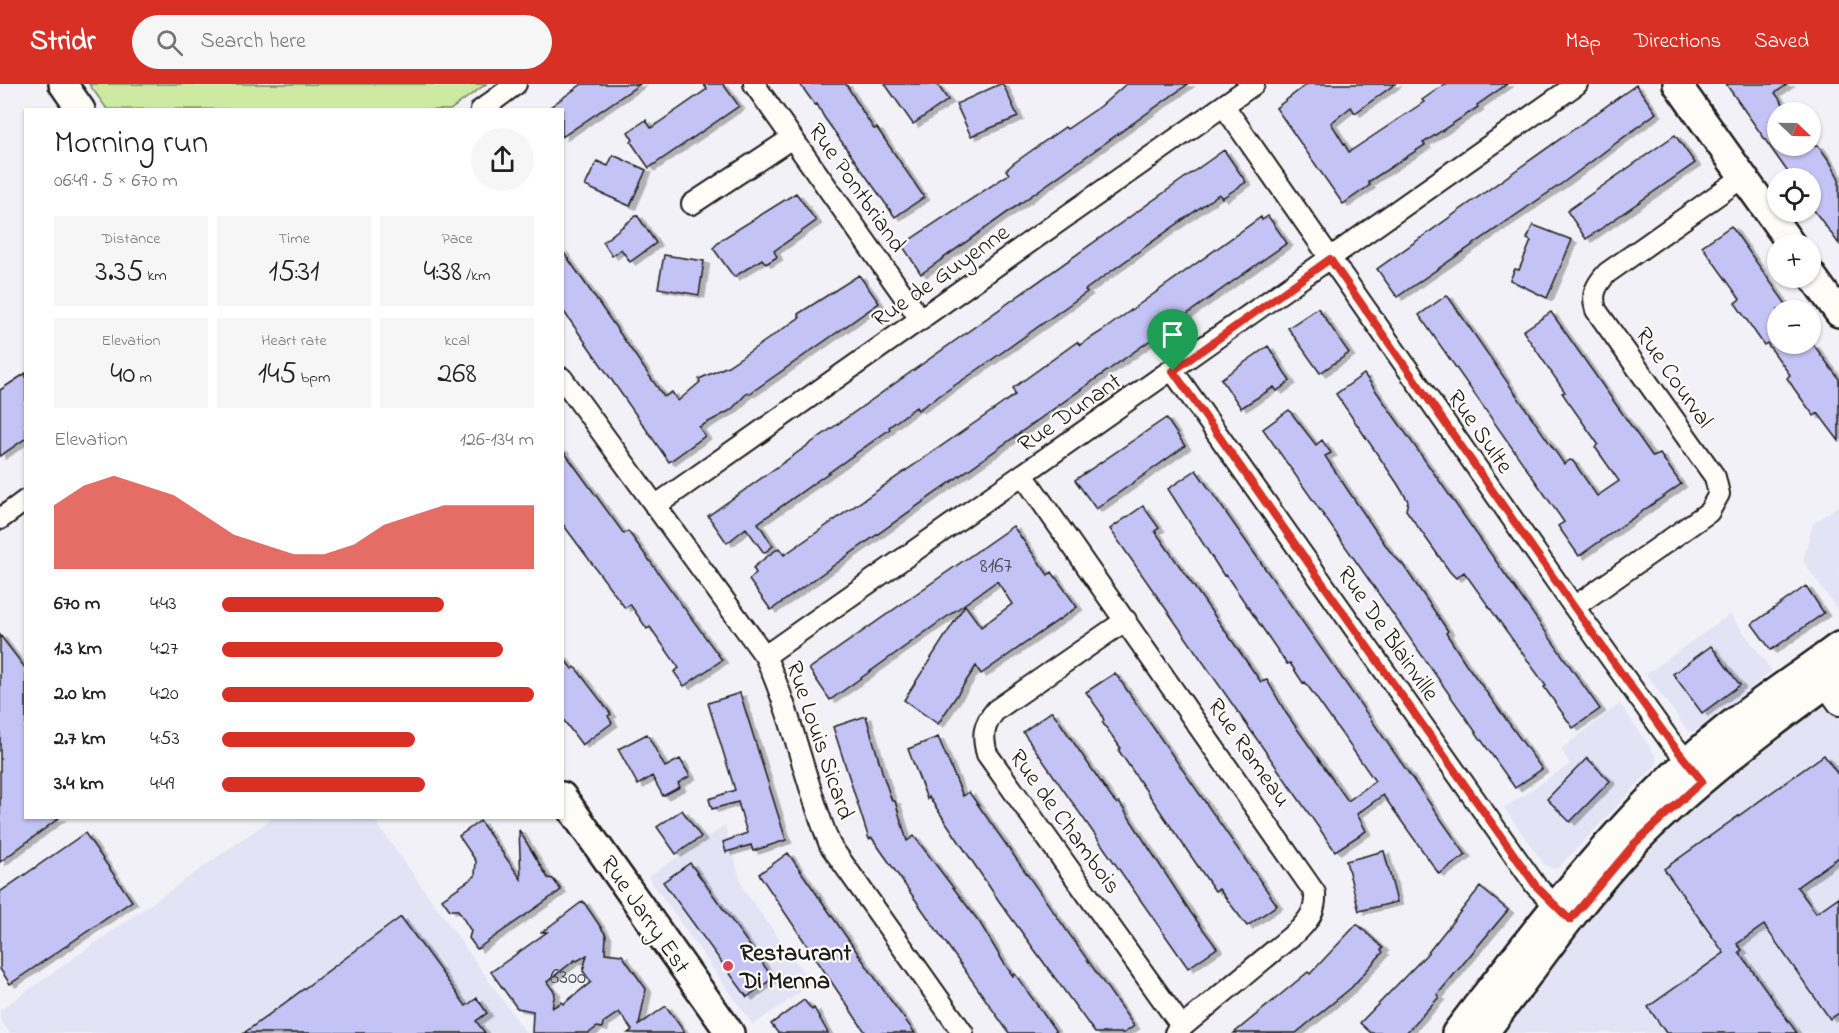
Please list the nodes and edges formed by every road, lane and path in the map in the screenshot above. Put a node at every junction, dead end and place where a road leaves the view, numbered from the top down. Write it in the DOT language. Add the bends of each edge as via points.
graph roads {
  1 [pos="63,84"];
  2 [pos="516,84"];
  3 [pos="754,84"];
  4 [pos="1254,84"];
  5 [pos="1577,84"];
  6 [pos="1677,84"];
  7 [pos="1224,106"];
  8 [pos="80,108"];
  9 [pos="484,108"];
  10 [pos="792,138"];
  11 [pos="1743,177"];
  12 [pos="692,204"];
  13 [pos="1784,234"];
  14 [pos="1330,259"];
  15 [pos="1821,288"];
  16 [pos="1839,313"];
  17 [pos="921,320"];
  18 [pos="1173,371"];
  19 [pos="564,381"];
  20 [pos="1023,475"];
  21 [pos="24,501"];
  22 [pos="655,506"];
  23 [pos="0,519"];
  24 [pos="1574,607"];
  25 [pos="1126,620"];
  26 [pos="1839,646"];
  27 [pos="765,656"];
  28 [pos="1828,683"];
  29 [pos="1695,771"];
  30 [pos="564,799"];
  31 [pos="1562,912"];
  32 [pos="1178,1030"];
  33 [pos="730,1033"];
  34 [pos="963,1033"];
  35 [pos="1456,1033"];
  36 [pos="1484,1033"];
  1 -- 8 [label="main road"];
  2 -- 9 [label="street"];
  3 -- 10 [label="street, Rue Pontbriand"];
  4 -- 7 [label="street, Rue de Guyenne"];
  5 -- 14 [label="street, Rue Dunant"];
  6 -- 11 [label="main road"];
  7 -- 14 [label="street, Rue Sulte"];
  7 -- 17 [label="street, Rue de Guyenne"];
  10 -- 12 [label="street"];
  10 -- 17 [label="street, Rue Pontbriand"];
  11 -- 13 [label="main road"];
  11 -- 24 [label="street, Rue Courval" via="1607,273 1595,290 1596,310 1715,477 1719,494 1709,512"];
  14 -- 18 [label="street, Rue Dunant"];
  14 -- 24 [label="street, Rue Sulte"];
  15 -- 16 [label="main road"];
  17 -- 22 [label="street, Rue de Guyenne"];
  18 -- 20 [label="street, Rue Dunant"];
  18 -- 31 [label="street, Rue De Blainville" via="1536,886"];
  19 -- 22 [label="street, Rue Louis Sicard"];
  20 -- 25 [label="street, Rue Rameau"];
  20 -- 27 [label="street, Rue Dunant"];
  21 -- 23 [label="street"];
  22 -- 27 [label="street, Rue Louis Sicard"];
  24 -- 29 [label="street, Rue Sulte"];
  25 -- 32 [label="street, Rue Rameau" via="1315,893 1311,918"];
  25 -- 32 [label="street, Rue de Chambois" via="996,711 983,730 983,742 987,754"];
  26 -- 28 [label="main road"];
  27 -- 34 [label="street, Rue Louis Sicard" via="830,845"];
  28 -- 29 [label="main road"];
  29 -- 31 [label="main road" via="1634,844"];
  30 -- 33 [label="main road, Rue Jarry Est"];
  31 -- 35 [label="main road"];
  31 -- 36 [label="main road"];
}
